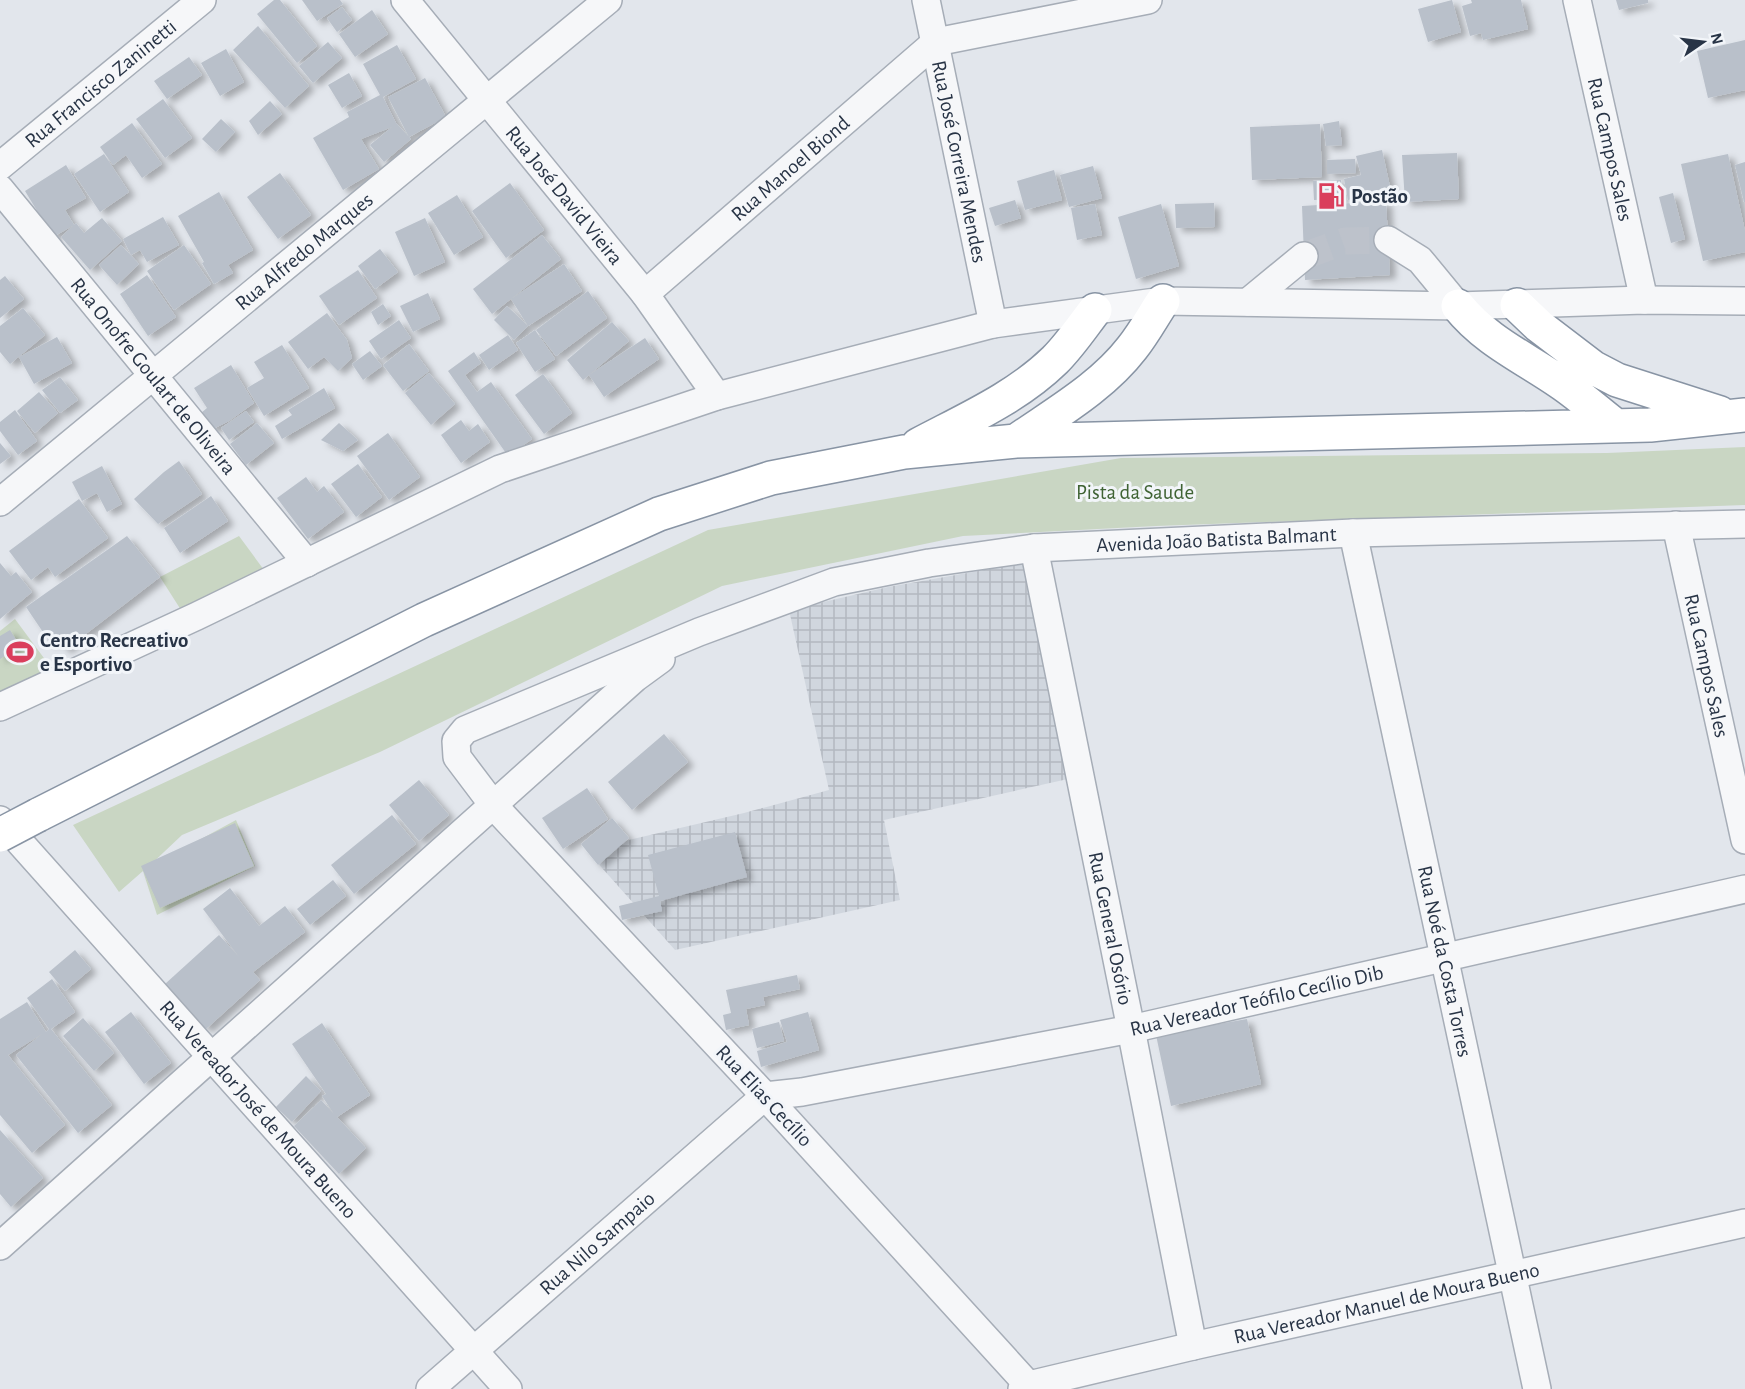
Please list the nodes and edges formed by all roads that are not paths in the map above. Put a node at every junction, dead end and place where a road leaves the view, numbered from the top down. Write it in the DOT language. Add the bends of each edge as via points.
graph roads {
  1 [pos="202,0"];
  2 [pos="405,0"];
  3 [pos="608,0"];
  4 [pos="927,0"];
  5 [pos="1148,0"];
  6 [pos="1577,0"];
  7 [pos="936,42"];
  8 [pos="487,100"];
  9 [pos="0,166"];
  10 [pos="0,189"];
  11 [pos="1388,240"];
  12 [pos="1304,256"];
  13 [pos="645,294"];
  14 [pos="1644,300"];
  15 [pos="1163,301"];
  16 [pos="1745,301"];
  17 [pos="1248,302"];
  18 [pos="1517,305"];
  19 [pos="1458,306"];
  20 [pos="1095,310"];
  21 [pos="993,324"];
  22 [pos="153,376"];
  23 [pos="717,396"];
  24 [pos="1738,416"];
  25 [pos="1616,426"];
  26 [pos="1016,441"];
  27 [pos="904,452"];
  28 [pos="0,502"];
  29 [pos="1745,524"];
  30 [pos="1676,525"];
  31 [pos="1353,533"];
  32 [pos="1034,548"];
  33 [pos="307,563"];
  34 [pos="699,632"];
  35 [pos="0,707"];
  36 [pos="494,806"];
  37 [pos="3,828"];
  38 [pos="1745,840"];
  39 [pos="1745,889"];
  40 [pos="1443,958"];
  41 [pos="1131,1029"];
  42 [pos="212,1056"];
  43 [pos="765,1096"];
  44 [pos="1745,1223"];
  45 [pos="0,1246"];
  46 [pos="1512,1274"];
  47 [pos="1193,1346"];
  48 [pos="473,1350"];
  49 [pos="1028,1388"];
  50 [pos="430,1389"];
  51 [pos="508,1389"];
  52 [pos="1537,1389"];
  1 -- 9 [label="street, Rua Francisco Zaninetti"];
  2 -- 8 [label="street, Rua José David Vieira"];
  3 -- 8 [label="street, Rua Alfredo Marques"];
  4 -- 7 [label="street, Rua José Correira Mendes"];
  5 -- 7 [label="street"];
  6 -- 14 [label="street, Rua Campos Sales"];
  7 -- 13 [label="street, Rua Manoel Biond"];
  7 -- 21 [label="street, Rua José Correira Mendes"];
  8 -- 13 [label="street, Rua José David Vieira"];
  8 -- 22 [label="street, Rua Alfredo Marques"];
  10 -- 22 [label="street, Rua Onofre Goulart de Oliveira"];
  11 -- 19 [label="street" via="1420,260"];
  12 -- 17 [label="street"];
  13 -- 23 [label="street, Rua José David Vieira"];
  14 -- 16 [label="street"];
  14 -- 18 [label="street"];
  15 -- 17 [label="street"];
  15 -- 20 [label="street"];
  15 -- 26 [label="highway" via="1131,349 1104,376"];
  17 -- 19 [label="street"];
  18 -- 19 [label="street"];
  18 -- 24 [label="highway" via="1594,368 1617,380"];
  19 -- 25 [label="highway" via="1482,332 1559,382"];
  20 -- 21 [label="street"];
  20 -- 27 [label="highway" via="1069,345 1028,384"];
  21 -- 23 [label="street"];
  22 -- 28 [label="street, Rua Alfredo Marques"];
  22 -- 33 [label="street, Rua Onofre Goulart de Oliveira"];
  23 -- 33 [label="street" via="500,469"];
  24 -- 25 [label="highway"];
  25 -- 26 [label="highway"];
  26 -- 27 [label="highway"];
  27 -- 37 [label="highway, bridge" via="771,478 659,514 424,620 38,815"];
  29 -- 30 [label="street, Avenida João Batista Balmant"];
  30 -- 31 [label="street, Avenida João Batista Balmant"];
  30 -- 38 [label="street, Rua Campos Sales"];
  31 -- 32 [label="street, Avenida João Batista Balmant"];
  31 -- 40 [label="street, Rua Noé da Costa Torres"];
  32 -- 34 [label="street, Avenida João Batista Balmant" via="834,582"];
  32 -- 41 [label="street, Rua General Osório"];
  33 -- 35 [label="street"];
  34 -- 36 [label="street" via="635,678"];
  34 -- 36 [label="street, Rua Elias Cecílio" via="465,730 456,741 457,757"];
  36 -- 42 [label="street"];
  36 -- 43 [label="street, Rua Elias Cecílio"];
  37 -- 42 [label="street, Rua Vereador José de Moura Bueno"];
  39 -- 40 [label="street, Rua Vereador Teófilo Cecílio Dib"];
  40 -- 41 [label="street, Rua Vereador Teófilo Cecílio Dib"];
  40 -- 46 [label="street, Rua Noé da Costa Torres"];
  41 -- 43 [label="street, Rua Vereador Teófilo Cecílio Dib"];
  41 -- 47 [label="street, Rua General Osório"];
  42 -- 45 [label="street"];
  42 -- 48 [label="street, Rua Vereador José de Moura Bueno"];
  43 -- 48 [label="street, Rua Nilo Sampaio"];
  43 -- 49 [label="street, Rua Elias Cecílio"];
  44 -- 46 [label="street, Rua Vereador Manuel de Moura Bueno"];
  46 -- 47 [label="street, Rua Vereador Manuel de Moura Bueno"];
  46 -- 52 [label="street, Rua Noé da Costa Torres"];
  47 -- 49 [label="street, Rua Vereador Manuel de Moura Bueno"];
  48 -- 50 [label="street, Rua Nilo Sampaio"];
  48 -- 51 [label="street, Rua Vereador José de Moura Bueno"];
}
